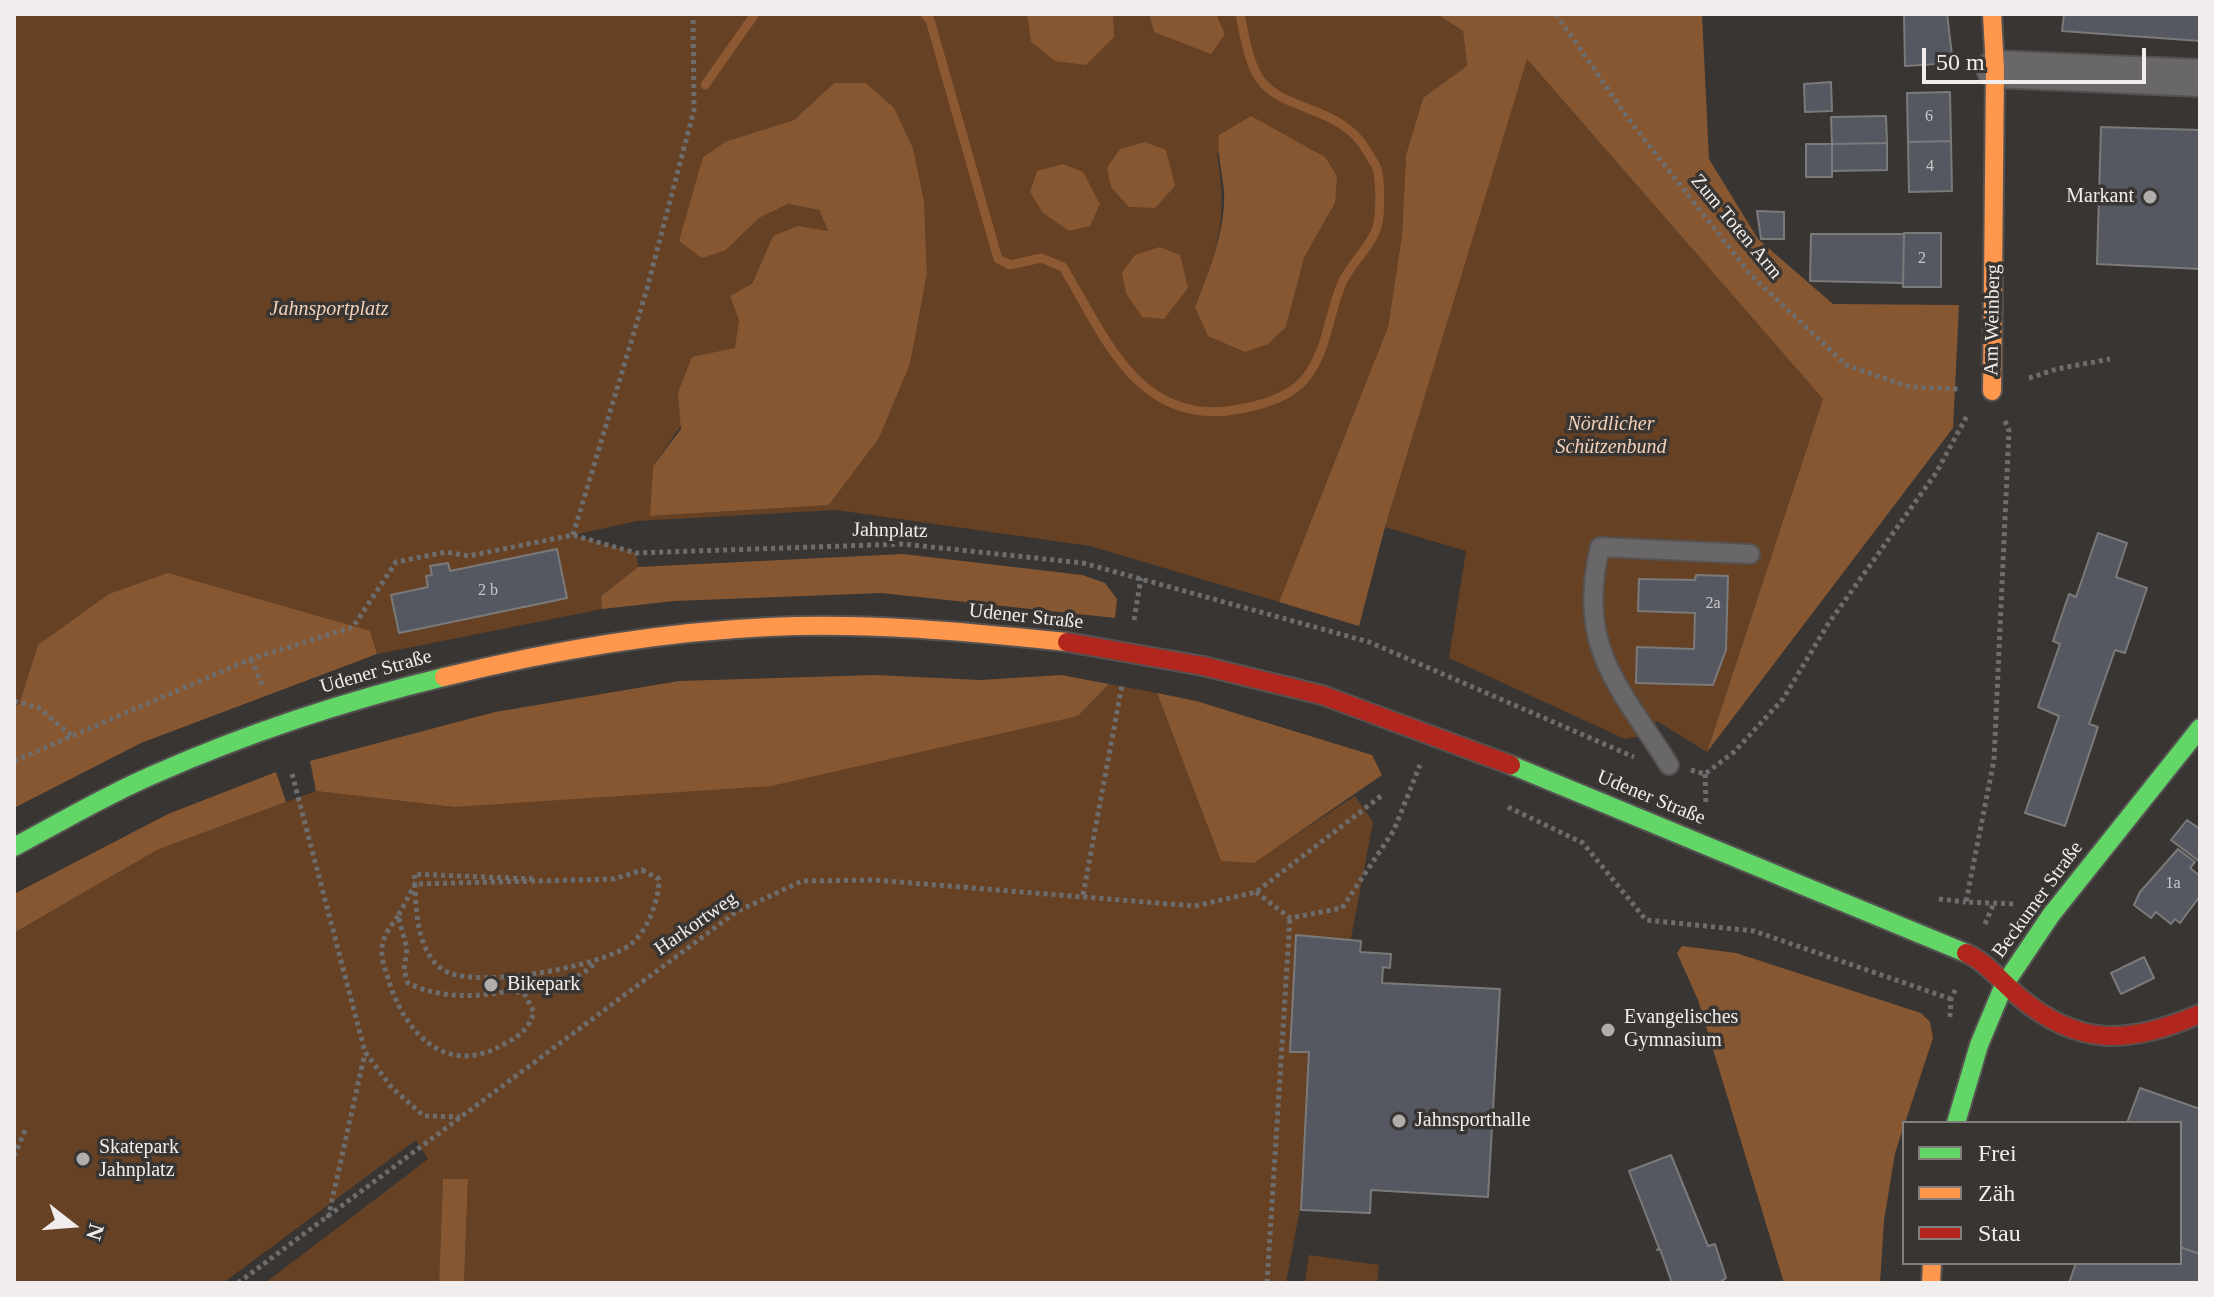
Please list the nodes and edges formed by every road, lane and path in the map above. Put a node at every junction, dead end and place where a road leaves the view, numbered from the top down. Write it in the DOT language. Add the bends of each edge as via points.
graph roads {
  1 [pos="693,14"];
  2 [pos="1556,14"];
  3 [pos="1992,14"];
  4 [pos="1995,69"];
  5 [pos="2200,78"];
  6 [pos="2110,359"];
  7 [pos="1992,391"];
  8 [pos="573,535"];
  9 [pos="1750,554"];
  10 [pos="1141,578"];
  11 [pos="1133,622"];
  12 [pos="251,659"];
  13 [pos="1122,683"];
  14 [pos="263,687"];
  15 [pos="14,701"];
  16 [pos="2200,728"];
  17 [pos="72,736"];
  18 [pos="14,761"];
  19 [pos="1669,765"];
  20 [pos="1434,771"];
  21 [pos="292,774"];
  22 [pos="1705,774"];
  23 [pos="1381,796"];
  24 [pos="1705,799"];
  25 [pos="1502,804"];
  26 [pos="14,847"];
  27 [pos="542,880"];
  28 [pos="415,884"];
  29 [pos="1256,892"];
  30 [pos="1083,895"];
  31 [pos="1994,903"];
  32 [pos="398,916"];
  33 [pos="1290,918"];
  34 [pos="596,962"];
  35 [pos="2004,985"];
  36 [pos="515,991"];
  37 [pos="1951,999"];
  38 [pos="2200,1014"];
  39 [pos="365,1052"];
  40 [pos="461,1117"];
  41 [pos="1957,1121"];
  42 [pos="26,1128"];
  43 [pos="14,1156"];
  44 [pos="327,1219"];
  45 [pos="238,1283"];
  46 [pos="1267,1283"];
  1 -- 8 [label="path" via="694,110"];
  2 -- 7 [label="path, Zum Toten Arm" via="1630,121 1750,274 1846,365 1910,387"];
  3 -- 4 [label="main road, Am Weinberg"];
  4 -- 5 [label="street"];
  4 -- 7 [label="main road, Am Weinberg"];
  6 -- 7 [label="path" via="2057,369"];
  7 -- 22 [label="path" via="1966,417 1936,473 1828,624 1783,699 1734,752"];
  7 -- 31 [label="path, Am Weinberg" via="2009,431 1994,760 1966,902"];
  8 -- 10 [label="path, Jahnplatz" via="636,553 903,544 1083,563"];
  8 -- 12 [label="path" via="468,556 446,552 396,562 353,627"];
  9 -- 19 [label="lane" via="1600,547 1592,624 1609,672"];
  10 -- 11 [label="path"];
  10 -- 19 [label="path, Jahnplatz" via="1369,642 1619,753"];
  12 -- 14 [label="path"];
  12 -- 17 [label="path"];
  13 -- 30 [label="path"];
  15 -- 17 [label="path" via="39,708"];
  16 -- 35 [label="main road, Beckumer Straße" via="2051,915"];
  17 -- 18 [label="path"];
  19 -- 22 [label="path, Jahnplatz"];
  20 -- 33 [label="path" via="1421,764 1394,830 1342,908"];
  21 -- 39 [label="path"];
  22 -- 24 [label="path"];
  23 -- 29 [label="path, Harkortweg"];
  25 -- 37 [label="path" via="1583,843 1646,920 1754,931"];
  26 -- 35 [label="main road, Udener Straße, bridge" via="154,775 321,710 491,665 676,634 878,627 1067,642 1203,666 1322,695 1454,742 1971,955"];
  27 -- 28 [label="path"];
  27 -- 28 [label="path" via="414,874"];
  27 -- 34 [label="path" via="614,879 642,870 659,879 645,927 633,943"];
  28 -- 32 [label="path"];
  28 -- 34 [label="path" via="416,923 427,949 439,968 454,975 484,978"];
  29 -- 30 [label="path, Harkortweg" via="1195,906"];
  29 -- 33 [label="path"];
  30 -- 40 [label="path, Harkortweg" via="874,880 802,881 736,912"];
  32 -- 36 [label="path" via="407,948 408,983 469,997"];
  32 -- 36 [label="path" via="385,936 383,962 410,1026 440,1051 477,1055 520,1035 534,1012 525,995"];
  33 -- 46 [label="path"];
  34 -- 36 [label="path" via="559,985"];
  35 -- 38 [label="main road, Udener Straße" via="2042,1016 2080,1033 2122,1038 2160,1031"];
  35 -- 41 [label="main road, Beckumer Straße"];
  39 -- 40 [label="path" via="392,1088 424,1116"];
  39 -- 44 [label="path"];
  40 -- 44 [label="path, Harkortweg"];
  42 -- 43 [label="path"];
  44 -- 45 [label="path, Harkortweg"];
}
